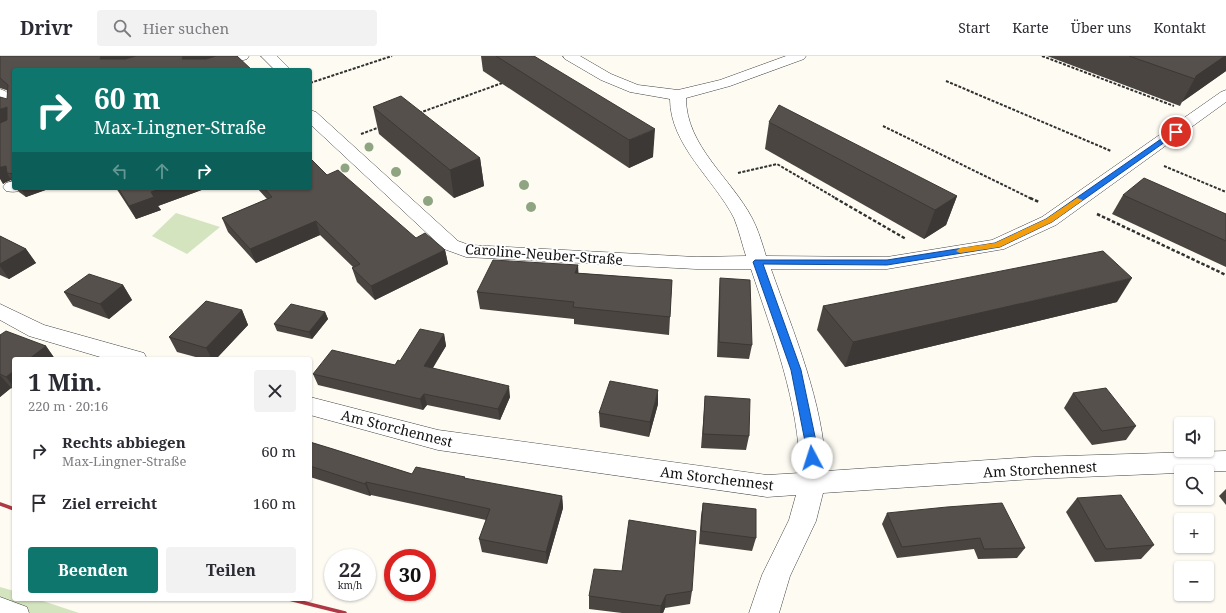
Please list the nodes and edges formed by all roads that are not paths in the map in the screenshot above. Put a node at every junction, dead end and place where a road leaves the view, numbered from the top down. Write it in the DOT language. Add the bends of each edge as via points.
graph roads {
  1 [pos="242,56"];
  2 [pos="268,56"];
  3 [pos="570,56"];
  4 [pos="799,56"];
  5 [pos="202,68"];
  6 [pos="282,68"];
  7 [pos="0,94"];
  8 [pos="678,95"];
  9 [pos="1226,96"];
  10 [pos="12,104"];
  11 [pos="312,117"];
  12 [pos="758,262"];
  13 [pos="0,311"];
  14 [pos="129,357"];
  15 [pos="312,407"];
  16 [pos="1226,461"];
  17 [pos="813,483"];
  18 [pos="0,606"];
  19 [pos="20,613"];
  20 [pos="764,613"];
  1 -- 5 [label="street"];
  2 -- 6 [label="street"];
  3 -- 8 [label="street" via="606,77 634,89"];
  4 -- 8 [label="street" via="725,83"];
  7 -- 10 [label="street"];
  8 -- 12 [label="street" via="678,111 691,143 743,218"];
  9 -- 12 [label="street, Caroline-Neuber-Straße" via="1049,221 997,245 887,263"];
  11 -- 12 [label="street, Caroline-Neuber-Straße" via="451,244 466,251 696,263"];
  12 -- 17 [label="street" via="796,370 812,446"];
  13 -- 14 [label="street" via="37,331"];
  15 -- 17 [label="street, Am Storchennest" via="438,440 767,486"];
  16 -- 17 [label="street, Am Storchennest" via="1032,468"];
  17 -- 20 [label="street" via="802,521 776,575"];
  18 -- 19 [label="lane"];
}
